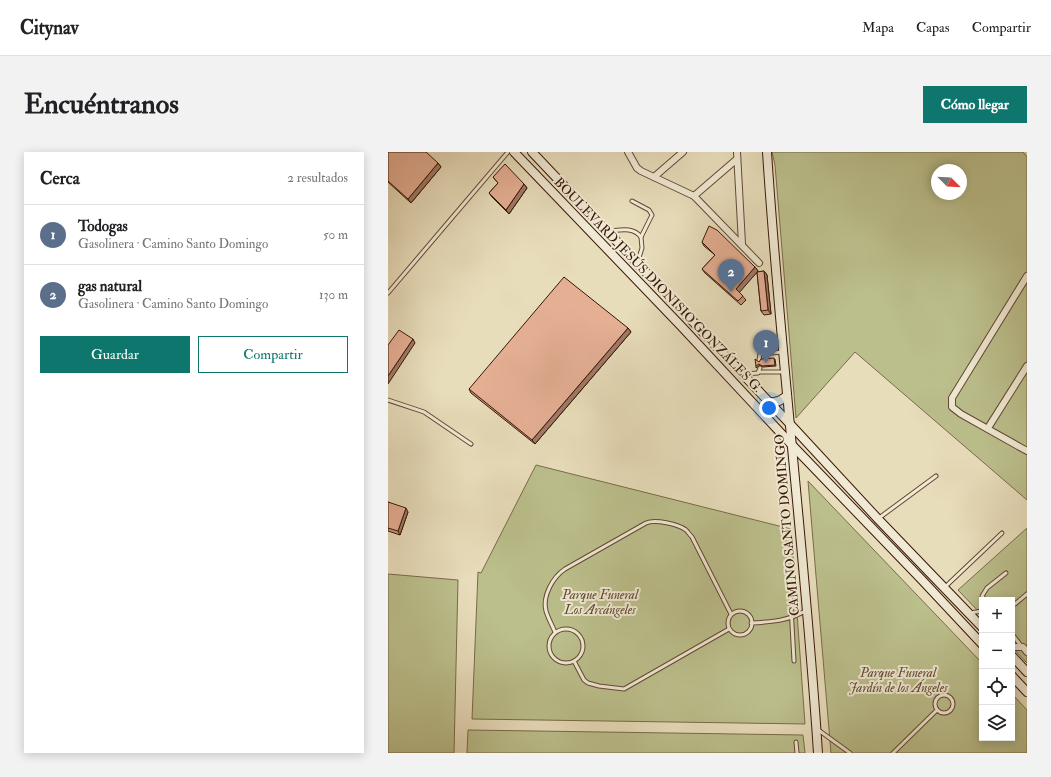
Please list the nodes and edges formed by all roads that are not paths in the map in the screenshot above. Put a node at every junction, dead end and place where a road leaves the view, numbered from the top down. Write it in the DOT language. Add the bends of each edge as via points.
graph roads {
  1 [pos="508,152"];
  2 [pos="514,152"];
  3 [pos="532,152"];
  4 [pos="628,152"];
  5 [pos="683,152"];
  6 [pos="737,152"];
  7 [pos="767,152"];
  8 [pos="737,159"];
  9 [pos="654,177"];
  10 [pos="694,196"];
  11 [pos="632,201"];
  12 [pos="607,232"];
  13 [pos="641,237"];
  14 [pos="742,244"];
  15 [pos="759,263"];
  16 [pos="638,264"];
  17 [pos="1027,276"];
  18 [pos="388,293"];
  19 [pos="783,352"];
  20 [pos="759,360"];
  21 [pos="1027,366"];
  22 [pos="760,368"];
  23 [pos="760,372"];
  24 [pos="785,372"];
  25 [pos="742,374"];
  26 [pos="787,396"];
  27 [pos="388,400"];
  28 [pos="769,403"];
  29 [pos="790,424"];
  30 [pos="988,428"];
  31 [pos="471,444"];
  32 [pos="791,444"];
  33 [pos="1027,451"];
  34 [pos="936,476"];
  35 [pos="878,519"];
  36 [pos="1002,533"];
  37 [pos="788,570"];
  38 [pos="1006,573"];
  39 [pos="944,588"];
  40 [pos="1027,594"];
  41 [pos="983,597"];
  42 [pos="1015,604"];
  43 [pos="807,610"];
  44 [pos="979,611"];
  45 [pos="968,613"];
  46 [pos="731,614"];
  47 [pos="791,618"];
  48 [pos="751,623"];
  49 [pos="979,624"];
  50 [pos="729,629"];
  51 [pos="555,632"];
  52 [pos="1015,638"];
  53 [pos="979,641"];
  54 [pos="1015,647"];
  55 [pos="1025,650"];
  56 [pos="1015,659"];
  57 [pos="574,661"];
  58 [pos="794,661"];
  59 [pos="1027,672"];
  60 [pos="1015,679"];
  61 [pos="1027,692"];
  62 [pos="937,710"];
  63 [pos="816,729"];
  64 [pos="796,742"];
  65 [pos="842,747"];
  66 [pos="797,753"];
  67 [pos="818,753"];
  68 [pos="842,753"];
  69 [pos="850,753"];
  70 [pos="893,753"];
  1 -- 18 [label="lane"];
  2 -- 32 [label="main road, BOULEVARD JESÚS DIONISIO GONZÁLES G."];
  3 -- 12 [label="main road, BOULEVARD JESÚS DIONISIO GONZÁLES G."];
  4 -- 9 [label="street" via="637,168"];
  5 -- 9 [label="street"];
  6 -- 8 [label="street"];
  7 -- 19 [label="main road, CAMINO SANTO DOMINGO"];
  8 -- 10 [label="street"];
  8 -- 14 [label="street"];
  9 -- 10 [label="street"];
  10 -- 14 [label="street"];
  11 -- 13 [label="lane" via="651,213"];
  12 -- 13 [label="lane" via="630,230"];
  12 -- 16 [label="main road, BOULEVARD JESÚS DIONISIO GONZÁLES G."];
  13 -- 16 [label="lane" via="642,248"];
  14 -- 15 [label="street"];
  16 -- 25 [label="main road, BOULEVARD JESÚS DIONISIO GONZÁLES G."];
  17 -- 30 [label="street" via="952,398 952,407"];
  19 -- 20 [label="lane" via="760,354"];
  19 -- 24 [label="main road, CAMINO SANTO DOMINGO"];
  21 -- 30 [label="street"];
  22 -- 23 [label="lane"];
  23 -- 24 [label="lane"];
  23 -- 25 [label="lane"];
  24 -- 26 [label="main road, CAMINO SANTO DOMINGO"];
  25 -- 28 [label="main road, BOULEVARD JESÚS DIONISIO GONZÁLES G."];
  26 -- 28 [label="main road"];
  26 -- 29 [label="main road, CAMINO SANTO DOMINGO"];
  27 -- 31 [label="lane" via="424,412"];
  28 -- 29 [label="main road, BOULEVARD JESÚS DIONISIO GONZÁLES G."];
  29 -- 32 [label="main road, CAMINO SANTO DOMINGO"];
  29 -- 35 [label="main road, BOULEVARD JESÚS DIONISIO GONZÁLES G."];
  30 -- 33 [label="street"];
  32 -- 43 [label="main road, CAMINO SANTO DOMINGO"];
  32 -- 53 [label="main road, BOULEVARD JESÚS DIONISIO GONZÁLES G."];
  34 -- 35 [label="lane"];
  35 -- 39 [label="main road, BOULEVARD JESÚS DIONISIO GONZÁLES G."];
  36 -- 39 [label="lane"];
  37 -- 47 [label="lane"];
  38 -- 41 [label="lane" via="987,588"];
  39 -- 45 [label="main road, BOULEVARD JESÚS DIONISIO GONZÁLES G."];
  40 -- 42 [label="lane"];
  43 -- 47 [label="lane"];
  43 -- 63 [label="main road, CAMINO SANTO DOMINGO"];
  44 -- 45 [label="lane"];
  45 -- 49 [label="main road, BOULEVARD JESÚS DIONISIO GONZÁLES G."];
  46 -- 48 [label="lane" via="742,611 749,615"];
  46 -- 50 [label="lane" via="728,621"];
  46 -- 51 [label="lane" via="689,533 678,527 653,521 578,561 556,577 547,595 546,606"];
  47 -- 48 [label="lane" via="776,622"];
  47 -- 58 [label="lane"];
  48 -- 50 [label="lane" via="749,630 742,634 735,634"];
  50 -- 57 [label="lane" via="624,688 588,683"];
  51 -- 57 [label="lane" via="549,646 553,657 563,663"];
  51 -- 57 [label="lane" via="573,630 581,638 582,653"];
  52 -- 55 [label="lane"];
  54 -- 55 [label="street"];
  56 -- 59 [label="main road"];
  60 -- 61 [label="main road"];
  62 -- 62 [label="lane" via="935,703 938,697 944,695 951,698 953,704 950,711 943,713"];
  62 -- 70 [label="lane"];
  63 -- 65 [label="lane"];
  63 -- 67 [label="main road, CAMINO SANTO DOMINGO"];
  64 -- 66 [label="lane"];
  65 -- 68 [label="lane"];
  65 -- 69 [label="lane"];
}
